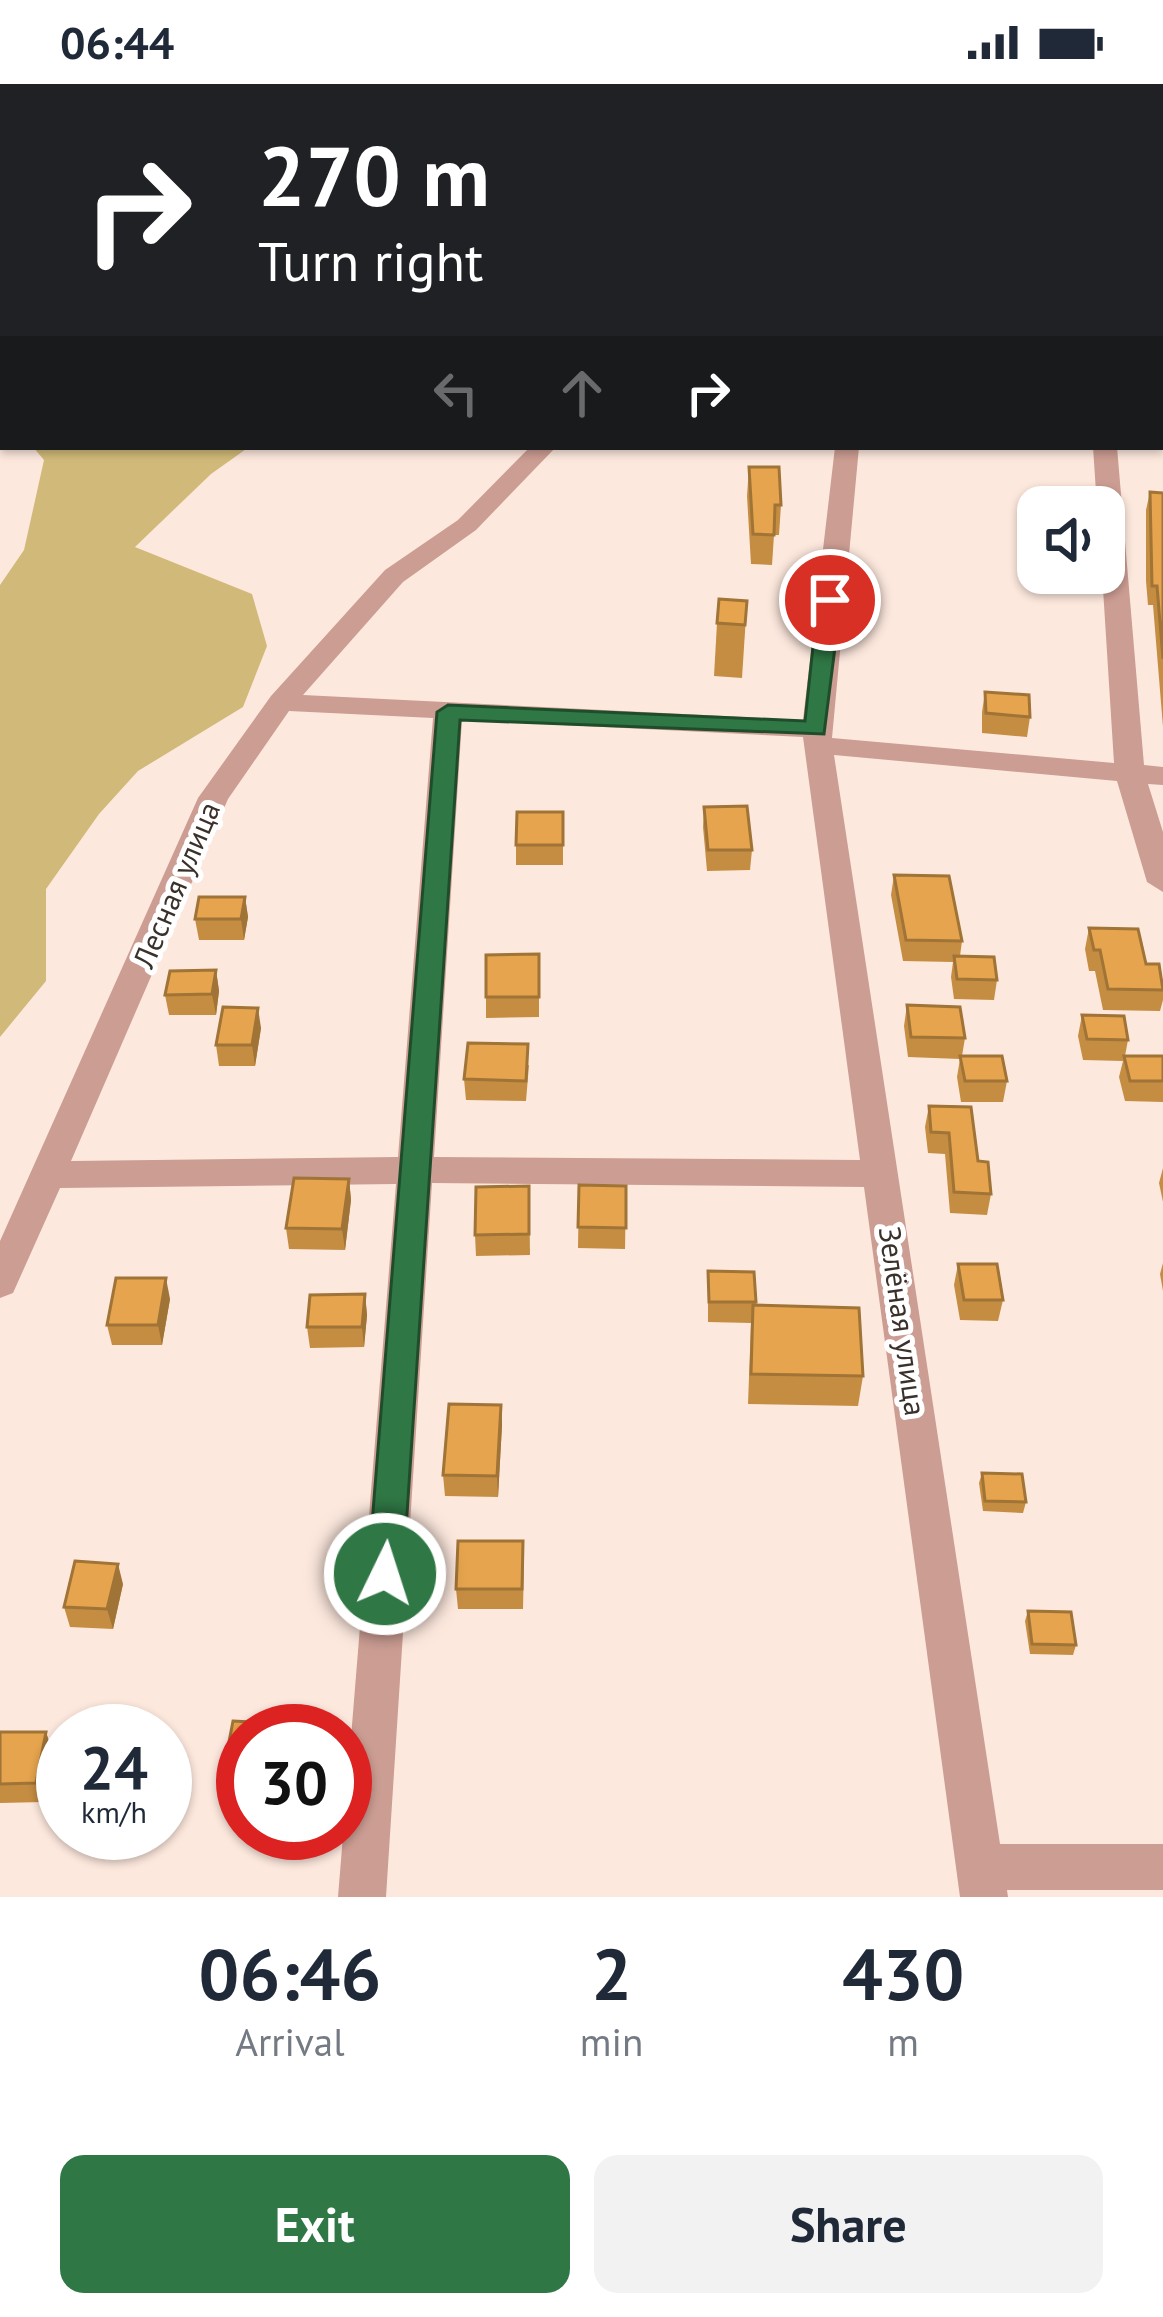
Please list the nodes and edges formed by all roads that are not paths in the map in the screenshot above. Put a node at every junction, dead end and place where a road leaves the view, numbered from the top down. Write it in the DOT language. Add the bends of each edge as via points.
graph roads {
  1 [pos="541,450"];
  2 [pos="847,450"];
  3 [pos="1105,450"];
  4 [pos="281,702"];
  5 [pos="448,712"];
  6 [pos="817,737"];
  7 [pos="1130,774"];
  8 [pos="1163,776"];
  9 [pos="1163,882"];
  10 [pos="415,1170"];
  11 [pos="882,1174"];
  12 [pos="47,1175"];
  13 [pos="0,1283"];
  14 [pos="1163,1868"];
  15 [pos="982,1882"];
  16 [pos="362,1897"];
  1 -- 4 [label="street, Лесная улица" via="467,526 394,575"];
  2 -- 6 [label="street, Зелёная улица"];
  3 -- 7 [label="street"];
  4 -- 5 [label="street"];
  4 -- 12 [label="street, Лесная улица" via="213,799"];
  5 -- 6 [label="street"];
  5 -- 10 [label="street"];
  6 -- 7 [label="street"];
  6 -- 11 [label="street, Зелёная улица"];
  7 -- 8 [label="street"];
  7 -- 9 [label="street"];
  10 -- 11 [label="street"];
  10 -- 12 [label="street"];
  10 -- 16 [label="street"];
  11 -- 15 [label="street, Зелёная улица"];
  12 -- 13 [label="street, Лесная улица"];
  14 -- 15 [label="street"];
}
